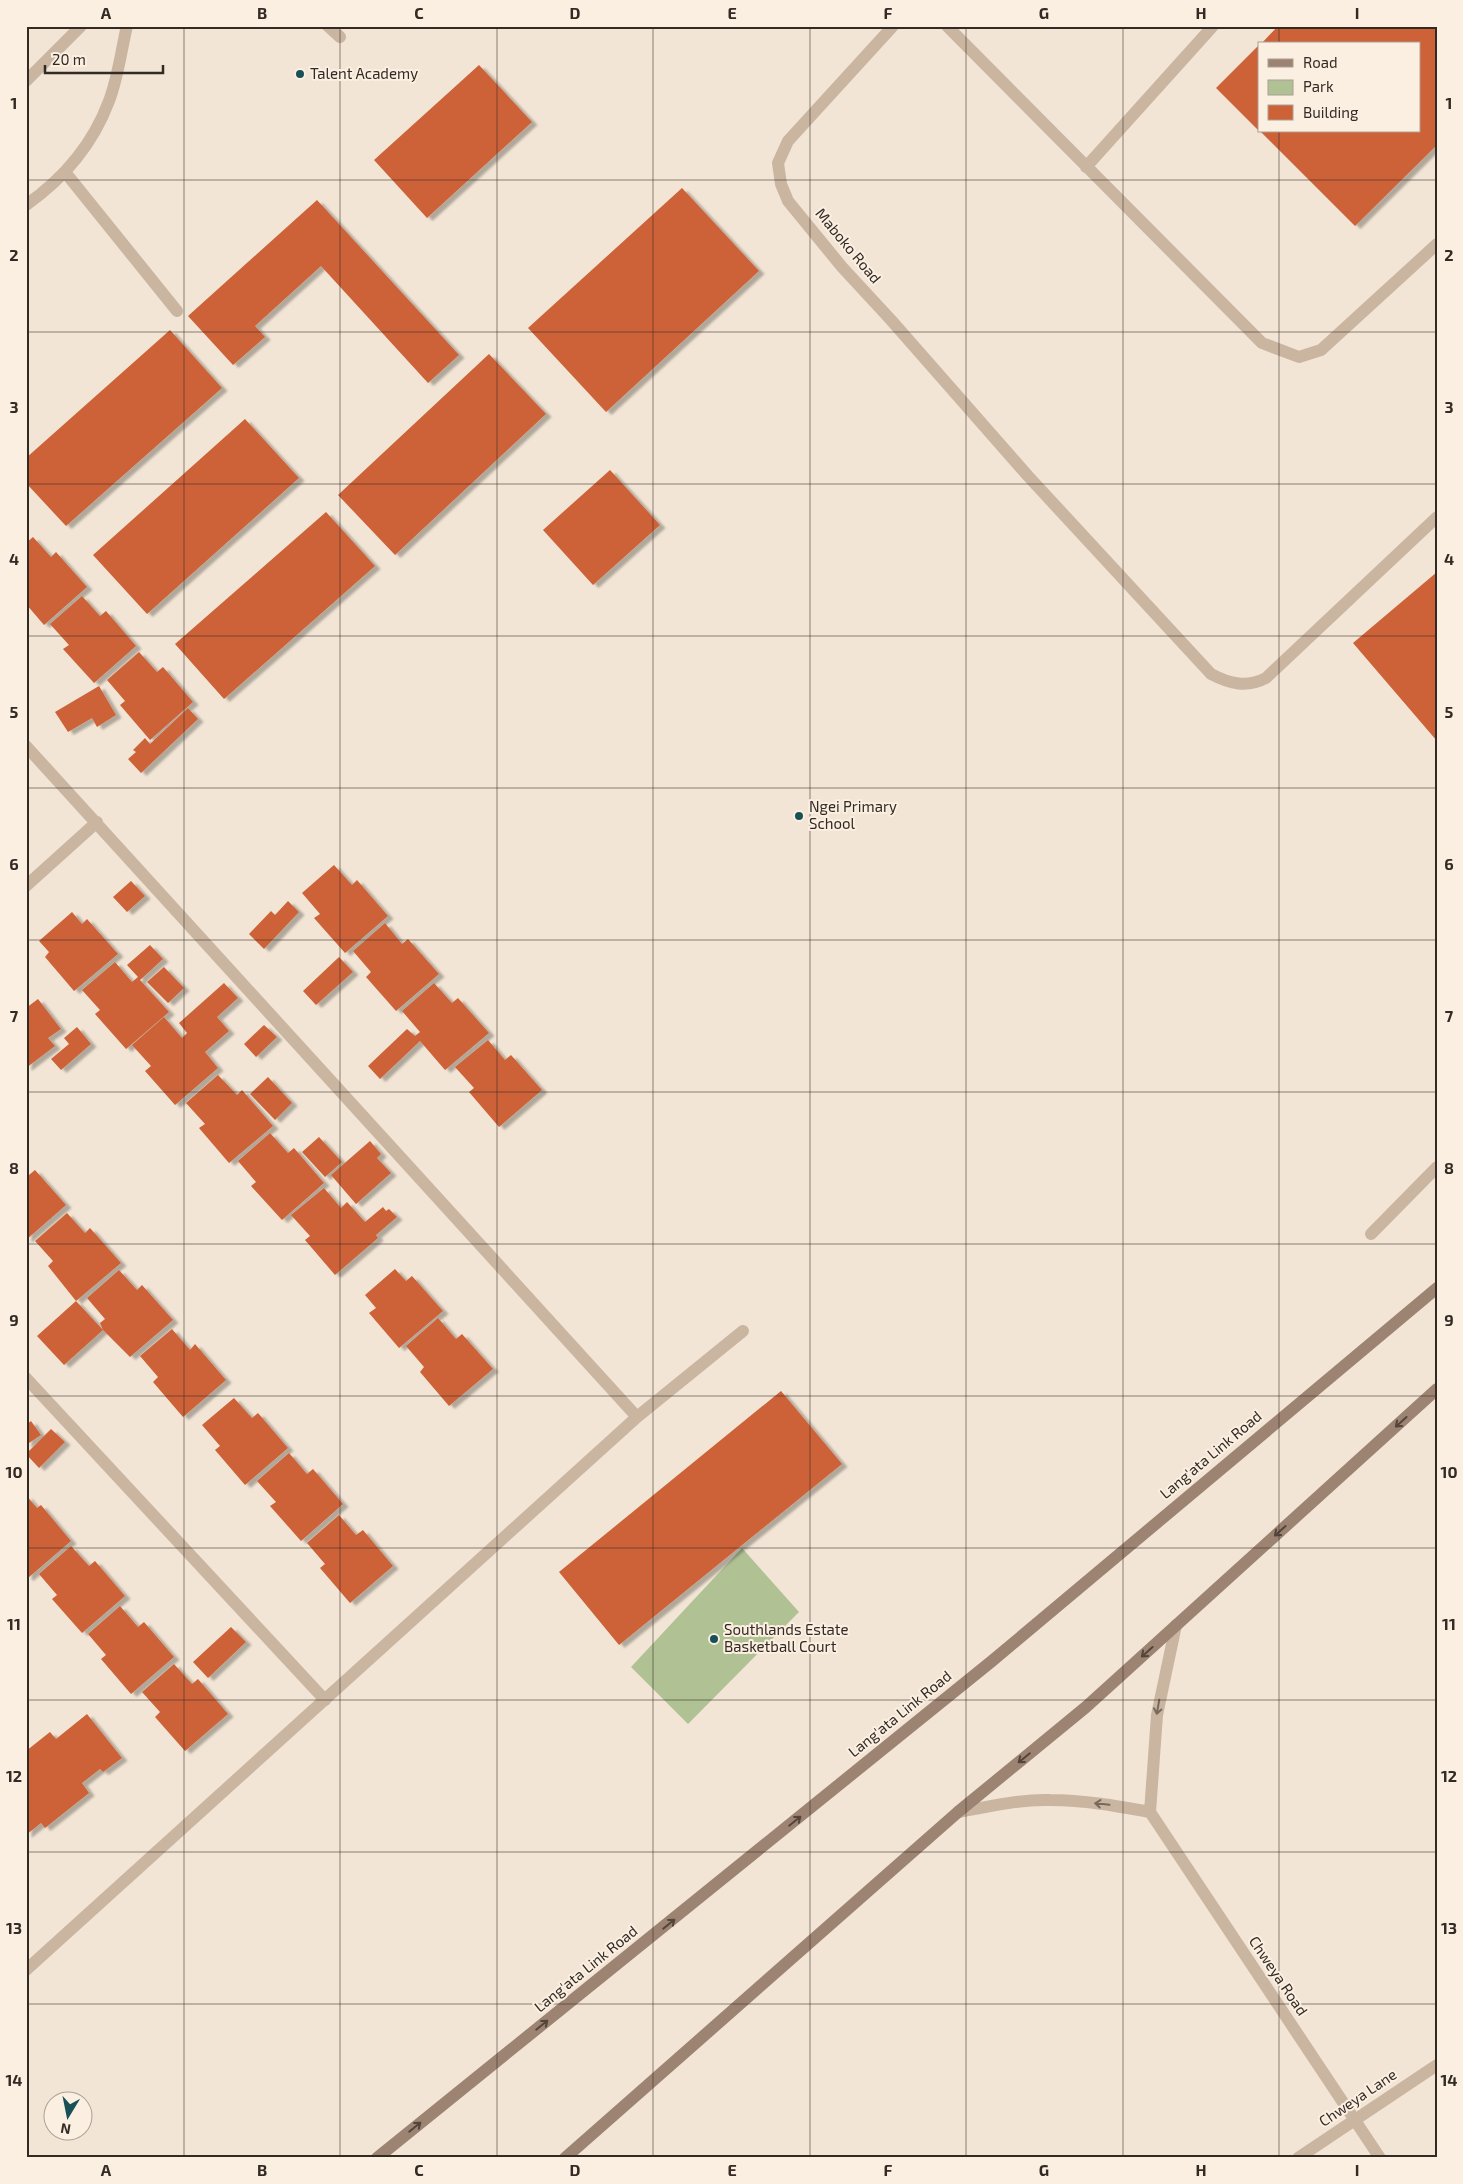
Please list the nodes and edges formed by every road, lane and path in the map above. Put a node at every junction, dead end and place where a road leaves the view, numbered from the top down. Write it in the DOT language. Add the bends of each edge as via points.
graph roads {
  1 [pos="81,26"];
  2 [pos="127,26"];
  3 [pos="328,26"];
  4 [pos="893,26"];
  5 [pos="948,26"];
  6 [pos="1213,26"];
  7 [pos="340,37"];
  8 [pos="26,81"];
  9 [pos="1086,167"];
  10 [pos="64,172"];
  11 [pos="26,205"];
  12 [pos="1437,244"];
  13 [pos="177,311"];
  14 [pos="1437,517"];
  15 [pos="26,746"];
  16 [pos="98,822"];
  17 [pos="26,886"];
  18 [pos="1437,1168"];
  19 [pos="1371,1234"];
  20 [pos="1437,1288"];
  21 [pos="743,1331"];
  22 [pos="26,1378"];
  23 [pos="1437,1389"];
  24 [pos="638,1417"];
  25 [pos="1176,1626"];
  26 [pos="325,1700"];
  27 [pos="958,1812"];
  28 [pos="1150,1812"];
  29 [pos="26,1970"];
  30 [pos="1437,2065"];
  31 [pos="1355,2121"];
  32 [pos="378,2158"];
  33 [pos="564,2158"];
  34 [pos="1298,2158"];
  35 [pos="1380,2158"];
  1 -- 8 [label="street"];
  2 -- 10 [label="street" via="109,101 84,150"];
  3 -- 7 [label="street"];
  4 -- 14 [label="street, Maboko Road" via="788,141 778,163 788,201 842,267 1028,476 1211,674 1242,684 1256,684 1266,678"];
  5 -- 9 [label="street"];
  6 -- 9 [label="street"];
  9 -- 12 [label="street" via="1262,343 1299,357 1322,350"];
  10 -- 11 [label="street" via="50,188"];
  10 -- 13 [label="street"];
  15 -- 16 [label="street"];
  16 -- 17 [label="street"];
  16 -- 24 [label="street"];
  18 -- 19 [label="street"];
  32 -- 20 [label="main road, Lang'ata Link Road, one-way" via="992,1661"];
  21 -- 24 [label="street"];
  22 -- 26 [label="street"];
  23 -- 25 [label="main road, one-way"];
  24 -- 26 [label="street"];
  25 -- 27 [label="main road, one-way" via="1086,1707"];
  25 -- 28 [label="street, one-way" via="1157,1715"];
  26 -- 29 [label="street"];
  28 -- 27 [label="street, one-way" via="1115,1805 1049,1800"];
  27 -- 33 [label="main road"];
  28 -- 31 [label="street, Chweya Road"];
  30 -- 31 [label="street, Chweya Lane"];
  31 -- 34 [label="street, Chweya Lane"];
  31 -- 35 [label="street, Chweya Road"];
}
